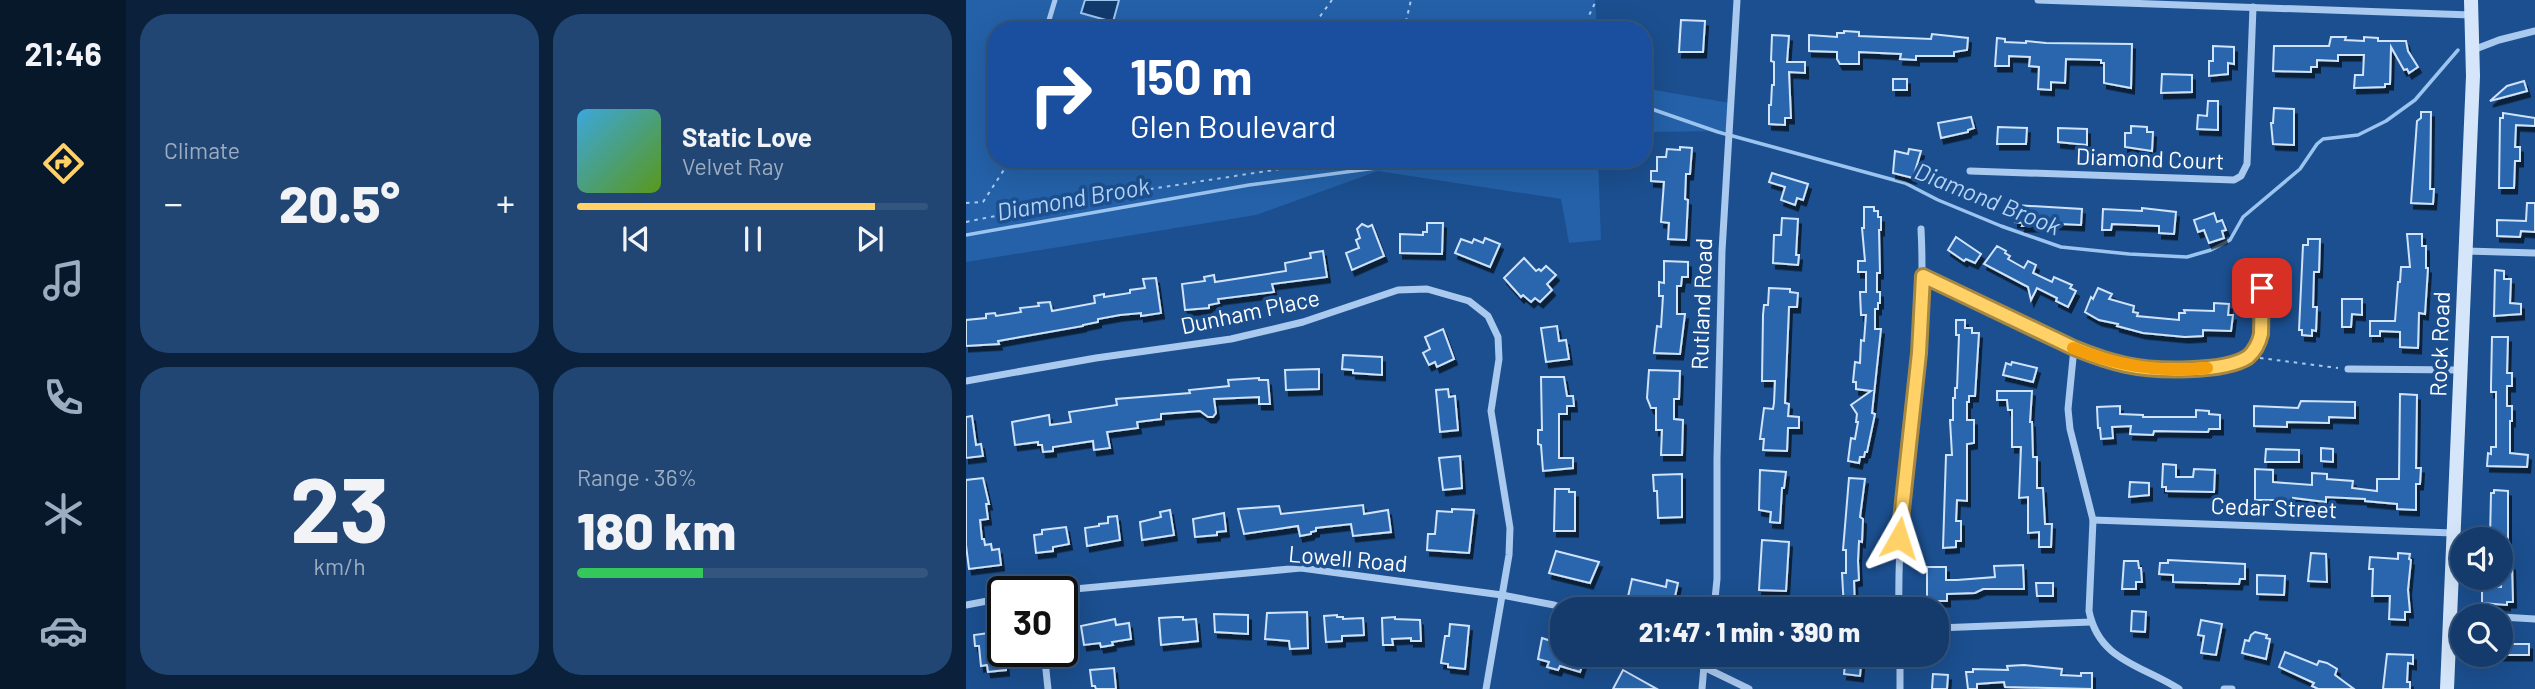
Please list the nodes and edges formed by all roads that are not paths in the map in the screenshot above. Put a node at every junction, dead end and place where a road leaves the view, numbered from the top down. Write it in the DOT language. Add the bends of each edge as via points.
graph roads {
  1 [pos="1055,0"];
  2 [pos="1737,0"];
  3 [pos="2038,0"];
  4 [pos="2253,7"];
  5 [pos="2471,7"];
  6 [pos="1049,21"];
  7 [pos="2535,31"];
  8 [pos="2472,50"];
  9 [pos="1970,171"];
  10 [pos="1921,229"];
  11 [pos="2466,251"];
  12 [pos="2535,254"];
  13 [pos="1923,276"];
  14 [pos="2262,288"];
  15 [pos="2074,348"];
  16 [pos="2348,369"];
  17 [pos="2461,370"];
  18 [pos="966,381"];
  19 [pos="2093,520"];
  20 [pos="2454,527"];
  21 [pos="2450,533"];
  22 [pos="1078,589"];
  23 [pos="1502,595"];
  24 [pos="1715,597"];
  25 [pos="1899,597"];
  26 [pos="987,601"];
  27 [pos="1550,604"];
  28 [pos="966,605"];
  29 [pos="2513,618"];
  30 [pos="2535,619"];
  31 [pos="2091,622"];
  32 [pos="1949,628"];
  33 [pos="1046,667"];
  34 [pos="1702,667"];
  35 [pos="1704,667"];
  36 [pos="1900,667"];
  37 [pos="2450,667"];
  38 [pos="1048,689"];
  39 [pos="1486,689"];
  40 [pos="1702,689"];
  41 [pos="1749,689"];
  42 [pos="1900,689"];
  43 [pos="2179,689"];
  44 [pos="2224,689"];
  45 [pos="2232,689"];
  46 [pos="2447,689"];
  1 -- 6 [label="lane"];
  2 -- 24 [label="street, Rutland Road" via="1722,251"];
  3 -- 4 [label="street"];
  4 -- 5 [label="street"];
  4 -- 9 [label="street, Diamond Court" via="2247,164 2241,176 2234,180"];
  5 -- 8 [label="street, Rock Road"];
  7 -- 8 [label="street"];
  8 -- 11 [label="street, Rock Road"];
  10 -- 13 [label="street"];
  11 -- 12 [label="street"];
  11 -- 17 [label="street, Rock Road"];
  13 -- 15 [label="street"];
  13 -- 25 [label="street" via="1899,538"];
  14 -- 15 [label="street" via="2259,341 2249,356 2233,362 2205,368 2151,369"];
  15 -- 19 [label="street" via="2070,429"];
  16 -- 17 [label="street"];
  17 -- 20 [label="street, Rock Road"];
  18 -- 23 [label="street, Dunham Place" via="1231,339 1303,322 1398,290 1439,291 1469,301 1479,307 1499,337 1492,419 1510,528"];
  19 -- 21 [label="street, Cedar Street"];
  19 -- 31 [label="street"];
  22 -- 23 [label="street, Lowell Road" via="1301,568"];
  23 -- 27 [label="street, Lowell Road"];
  23 -- 39 [label="street, Dunham Place"];
  26 -- 28 [label="street"];
  29 -- 30 [label="street"];
  31 -- 32 [label="street"];
  31 -- 43 [label="street" via="2113,653"];
  33 -- 38 [label="street"];
  34 -- 40 [label="street"];
  35 -- 41 [label="street"];
  36 -- 42 [label="street"];
  37 -- 46 [label="street, Rock Road"];
  44 -- 45 [label="street"];
}
